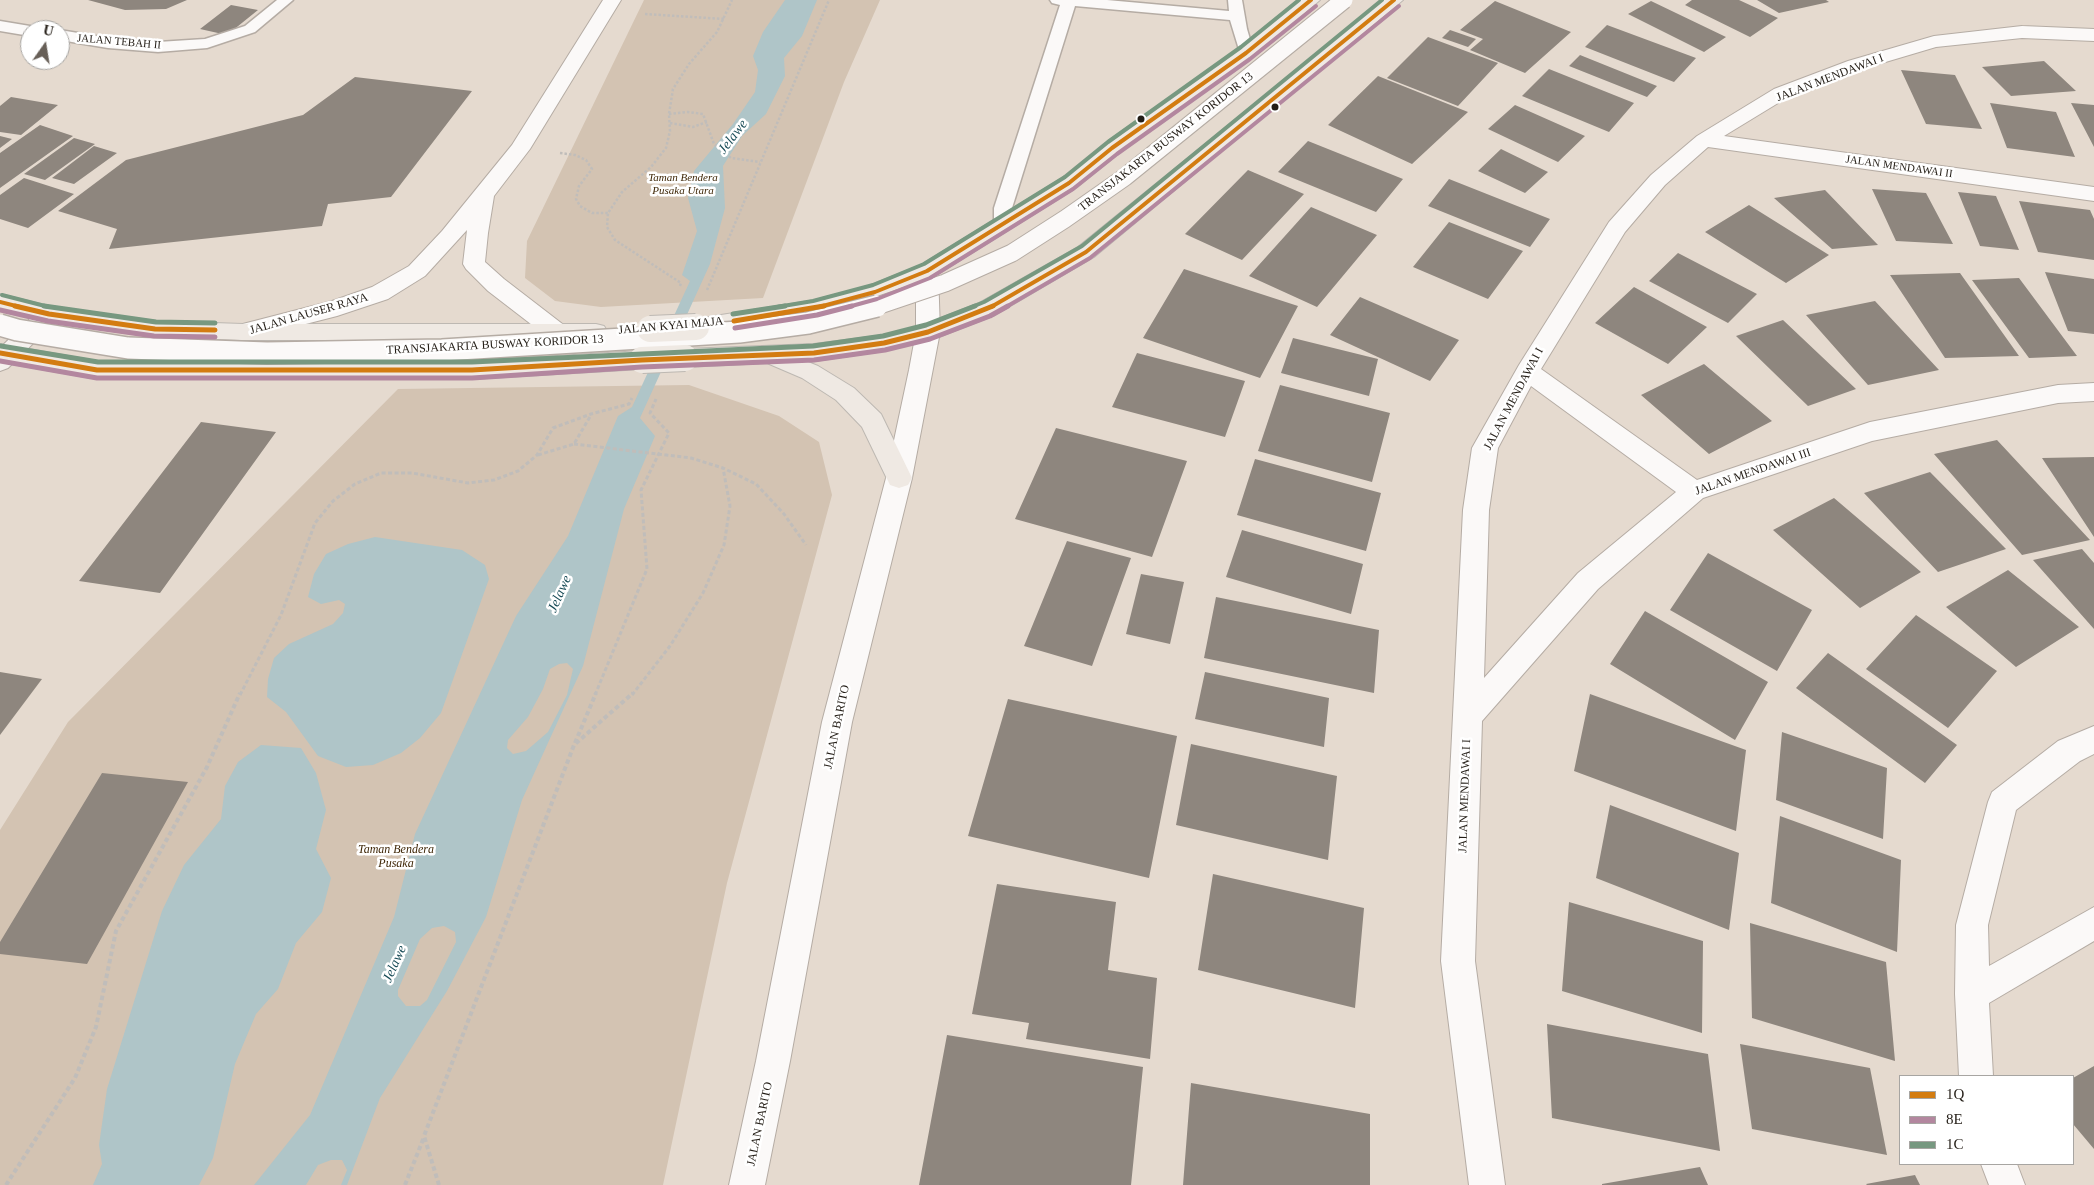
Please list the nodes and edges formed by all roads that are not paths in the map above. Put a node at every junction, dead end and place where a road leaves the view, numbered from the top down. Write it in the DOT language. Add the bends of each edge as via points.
graph roads {
  1 [pos="286,0"];
  2 [pos="1311,0"];
  3 [pos="1344,0"];
  4 [pos="1394,0"];
  5 [pos="1063,1"];
  6 [pos="1236,5"];
  7 [pos="609,6"];
  8 [pos="0,26"];
  9 [pos="20,29"];
  10 [pos="2094,35"];
  11 [pos="70,37"];
  12 [pos="1246,53"];
  13 [pos="1298,79"];
  14 [pos="1704,140"];
  15 [pos="2094,194"];
  16 [pos="484,196"];
  17 [pos="1003,223"];
  18 [pos="927,270"];
  19 [pos="0,302"];
  20 [pos="49,314"];
  21 [pos="0,325"];
  22 [pos="243,332"];
  23 [pos="557,332"];
  24 [pos="928,332"];
  25 [pos="765,355"];
  26 [pos="2,357"];
  27 [pos="1527,371"];
  28 [pos="2094,392"];
  29 [pos="899,478"];
  30 [pos="1694,491"];
  31 [pos="1468,716"];
  32 [pos="2094,740"];
  33 [pos="2094,923"];
  34 [pos="1972,994"];
  35 [pos="1976,1075"];
  36 [pos="1999,1165"];
  37 [pos="747,1185"];
  38 [pos="1487,1185"];
  39 [pos="2007,1185"];
  1 -- 11 [label="lane, JALAN TEBAH II" via="250,28 207,43 158,47"];
  2 -- 12 [label="main road, JALAN KYAI MAJA"];
  3 -- 21 [label="lane, TRANSJAKARTA BUSWAY KORIDOR 13, bridge" via="1125,177 1012,253 945,283 873,307 808,323 739,332 442,350 267,353 128,348"];
  4 -- 13 [label="main road"];
  5 -- 6 [label="lane"];
  5 -- 17 [label="lane" via="1003,208"];
  6 -- 12 [label="lane"];
  7 -- 16 [label="street, JALAN LAUSER RAYA" via="520,149"];
  8 -- 9 [label="lane"];
  10 -- 14 [label="street, JALAN MENDAWAI I" via="2022,32 1934,42 1856,65 1781,93"];
  12 -- 13 [label="main road"];
  12 -- 17 [label="main road, JALAN KYAI MAJA" via="1112,148 1069,184"];
  13 -- 24 [label="main road" via="1086,252 987,309"];
  14 -- 15 [label="street, JALAN MENDAWAI II"];
  14 -- 27 [label="street, JALAN MENDAWAI I" via="1658,180 1618,227"];
  16 -- 22 [label="street, JALAN LAUSER RAYA" via="418,270 380,293 337,308"];
  16 -- 23 [label="street, JALAN LAUSER RAYA" via="474,264"];
  17 -- 18 [label="main road, JALAN KYAI MAJA"];
  18 -- 23 [label="main road, JALAN KYAI MAJA, bridge" via="875,292 815,308 696,327"];
  18 -- 24 [label="street, JALAN BARITO"];
  19 -- 20 [label="main road, JALAN KYAI MAJA"];
  20 -- 22 [label="main road, JALAN KYAI MAJA" via="155,329"];
  20 -- 26 [label="main road"];
  22 -- 23 [label="main road, JALAN KYAI MAJA"];
  24 -- 25 [label="main road" via="884,343 814,353"];
  24 -- 29 [label="street, JALAN BARITO"];
  25 -- 26 [label="main road, bridge" via="472,370 97,370"];
  25 -- 29 [label="main road" via="810,372 845,394 872,421"];
  27 -- 30 [label="street"];
  27 -- 31 [label="street, JALAN MENDAWAI I" via="1485,448 1476,510"];
  28 -- 30 [label="street, JALAN MENDAWAI III" via="2058,394 1870,432"];
  29 -- 37 [label="street, JALAN BARITO" via="837,722"];
  30 -- 31 [label="street, JALAN MENDAWAI III" via="1588,581"];
  31 -- 38 [label="street, JALAN MENDAWAI I" via="1458,961"];
  32 -- 34 [label="street" via="2069,751 2002,802 1972,925"];
  33 -- 34 [label="street"];
  34 -- 35 [label="street"];
  36 -- 39 [label="street"];
}
